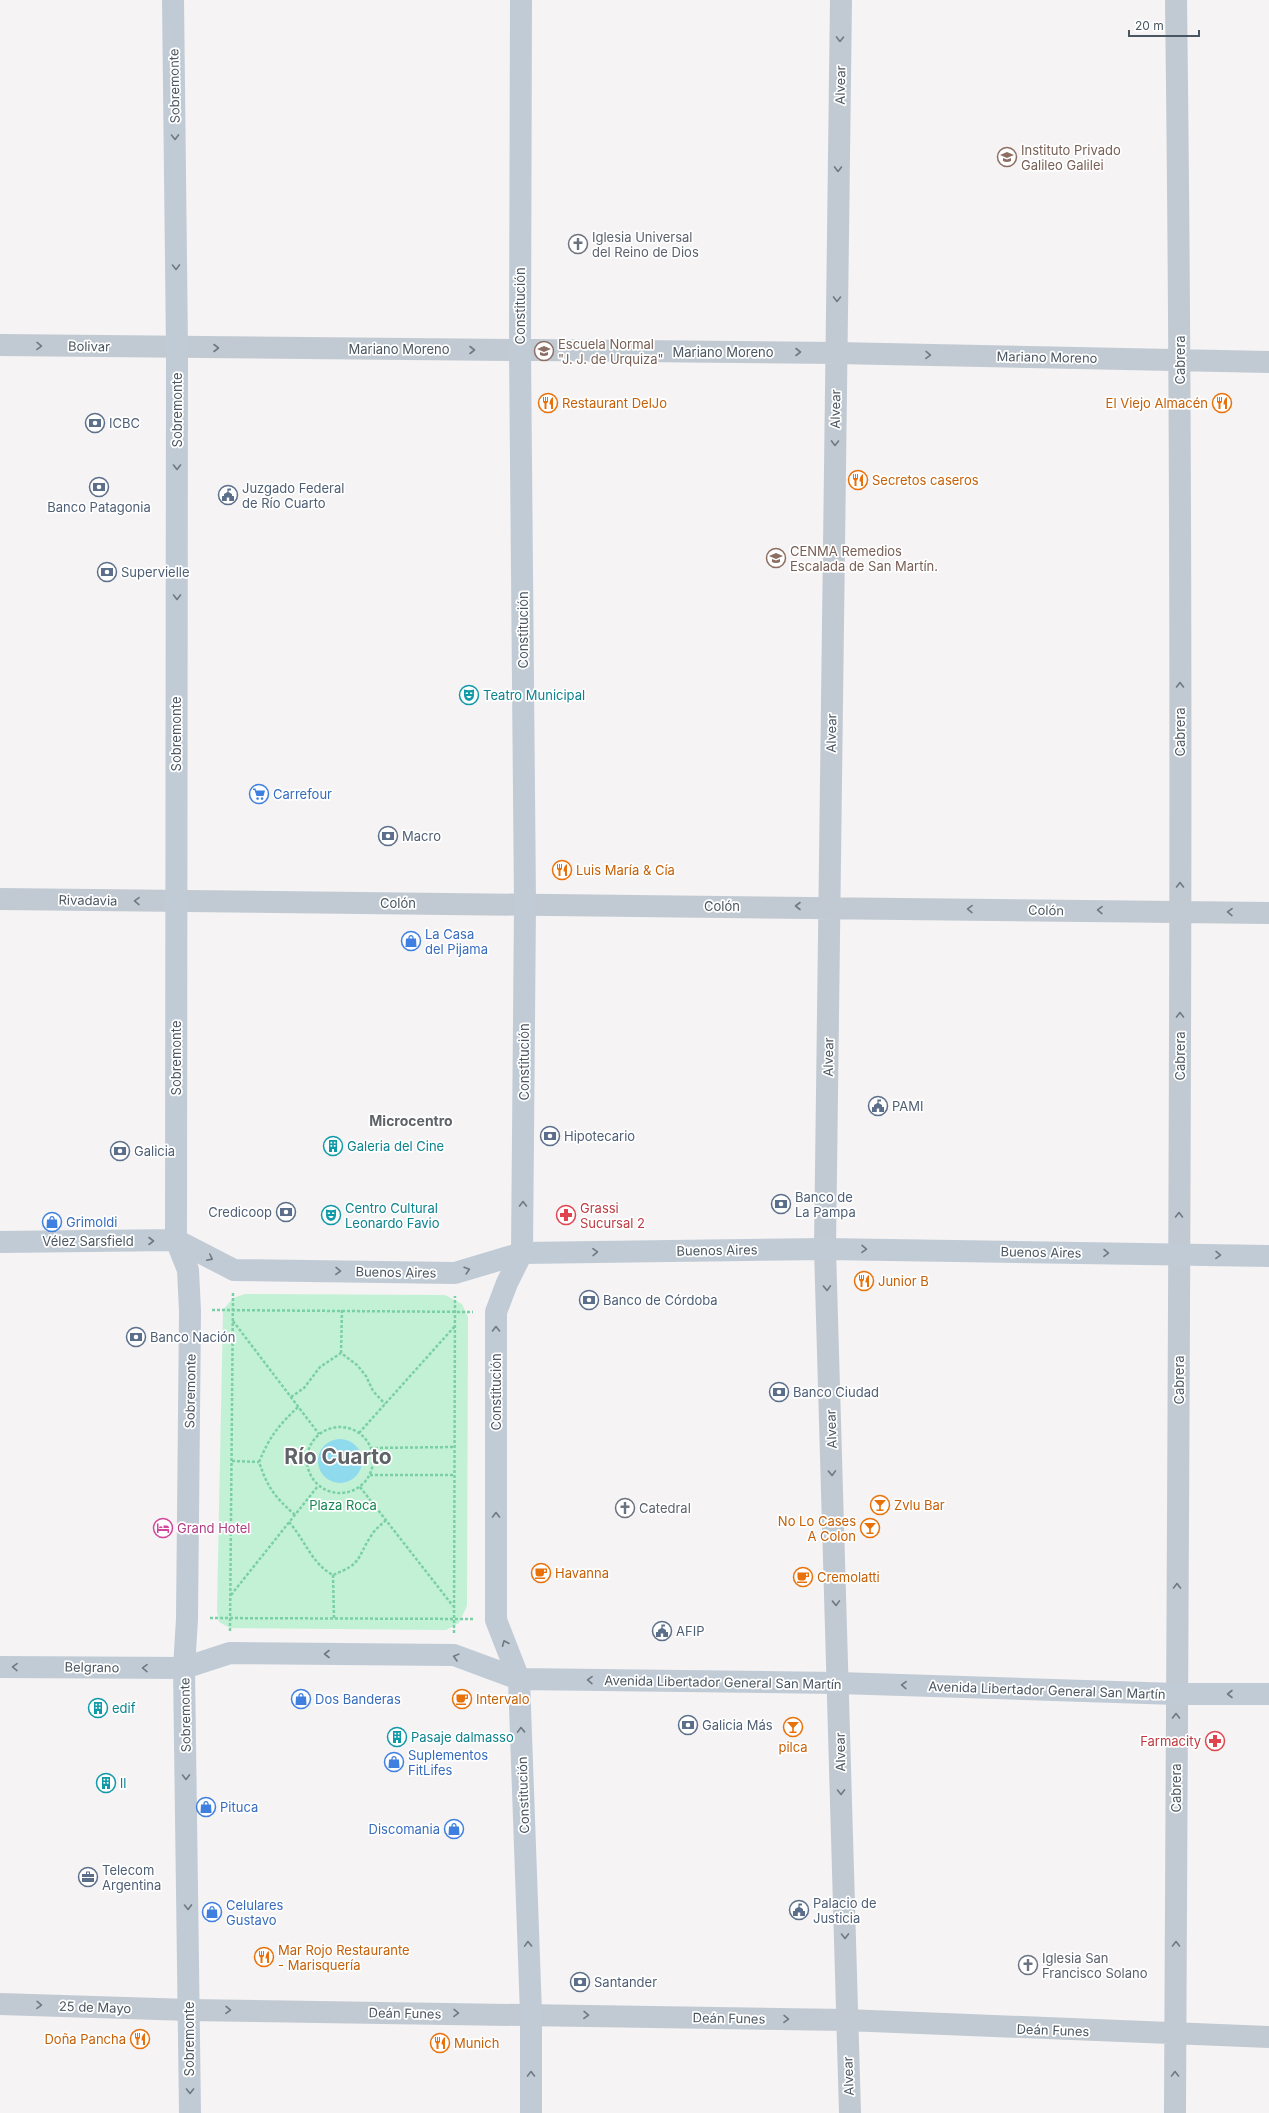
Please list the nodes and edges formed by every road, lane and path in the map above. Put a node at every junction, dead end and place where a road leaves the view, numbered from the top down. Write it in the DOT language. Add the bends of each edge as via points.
graph roads {
  1 [pos="173,0"];
  2 [pos="521,0"];
  3 [pos="841,0"];
  4 [pos="1176,0"];
  5 [pos="0,345"];
  6 [pos="177,348"];
  7 [pos="520,350"];
  8 [pos="836,353"];
  9 [pos="1180,360"];
  10 [pos="1269,362"];
  11 [pos="0,899"];
  12 [pos="176,902"];
  13 [pos="525,904"];
  14 [pos="829,906"];
  15 [pos="1180,912"];
  16 [pos="1269,912"];
  17 [pos="176,1240"];
  18 [pos="0,1242"];
  19 [pos="825,1248"];
  20 [pos="522,1253"];
  21 [pos="1179,1254"];
  22 [pos="1269,1256"];
  23 [pos="234,1270"];
  24 [pos="455,1273"];
  25 [pos="233,1309"];
  26 [pos="342,1310"];
  27 [pos="190,1311"];
  28 [pos="455,1311"];
  29 [pos="496,1312"];
  30 [pos="233,1320"];
  31 [pos="455,1326"];
  32 [pos="341,1352"];
  33 [pos="291,1397"];
  34 [pos="385,1404"];
  35 [pos="298,1407"];
  36 [pos="319,1434"];
  37 [pos="359,1434"];
  38 [pos="454,1447"];
  39 [pos="370,1448"];
  40 [pos="232,1461"];
  41 [pos="259,1462"];
  42 [pos="370,1475"];
  43 [pos="454,1475"];
  44 [pos="318,1486"];
  45 [pos="360,1486"];
  46 [pos="295,1515"];
  47 [pos="386,1520"];
  48 [pos="289,1522"];
  49 [pos="333,1575"];
  50 [pos="230,1596"];
  51 [pos="454,1607"];
  52 [pos="230,1618"];
  53 [pos="334,1618"];
  54 [pos="187,1619"];
  55 [pos="454,1619"];
  56 [pos="496,1620"];
  57 [pos="230,1653"];
  58 [pos="454,1655"];
  59 [pos="0,1666"];
  60 [pos="184,1668"];
  61 [pos="519,1679"];
  62 [pos="839,1683"];
  63 [pos="1176,1694"];
  64 [pos="1269,1694"];
  65 [pos="0,2004"];
  66 [pos="189,2010"];
  67 [pos="530,2014"];
  68 [pos="846,2020"];
  69 [pos="1176,2035"];
  70 [pos="1269,2037"];
  71 [pos="190,2113"];
  72 [pos="531,2113"];
  73 [pos="850,2113"];
  74 [pos="1175,2113"];
  1 -- 6 [label="main road, Sobremonte, one-way"];
  2 -- 7 [label="main road, Constitución"];
  3 -- 8 [label="street, Alvear, one-way"];
  4 -- 9 [label="street, Cabrera"];
  5 -- 6 [label="street, Bolivar, one-way"];
  6 -- 7 [label="street, Mariano Moreno, one-way"];
  6 -- 12 [label="main road, Sobremonte, one-way"];
  7 -- 8 [label="street, Mariano Moreno, one-way"];
  7 -- 13 [label="main road, Constitución"];
  8 -- 9 [label="street, Mariano Moreno, one-way"];
  8 -- 14 [label="street, Alvear, one-way"];
  9 -- 10 [label="street, Mariano Moreno"];
  15 -- 9 [label="street, Cabrera, one-way"];
  12 -- 11 [label="street, Rivadavia, one-way"];
  12 -- 13 [label="street, Colón"];
  12 -- 17 [label="main road, Sobremonte"];
  14 -- 13 [label="street, Colón, one-way"];
  20 -- 13 [label="main road, Constitución, one-way"];
  15 -- 14 [label="street, Colón, one-way"];
  14 -- 19 [label="street, Alvear"];
  16 -- 15 [label="street, Colón, one-way"];
  21 -- 15 [label="street, Cabrera, one-way"];
  18 -- 17 [label="main road, Vélez Sarsfield, one-way"];
  17 -- 23 [label="main road, Buenos Aires, one-way"];
  17 -- 27 [label="main road, Sobremonte" via="188,1270"];
  20 -- 19 [label="main road, Buenos Aires, one-way"];
  19 -- 21 [label="main road, Buenos Aires, one-way"];
  19 -- 62 [label="street, Alvear, one-way"];
  24 -- 20 [label="main road, Buenos Aires, one-way"];
  20 -- 29 [label="main road, Constitución"];
  21 -- 22 [label="main road, Buenos Aires, one-way"];
  63 -- 21 [label="street, Cabrera, one-way"];
  23 -- 24 [label="main road, Buenos Aires, one-way"];
  23 -- 25 [label="path"];
  24 -- 28 [label="path"];
  25 -- 26 [label="path"];
  25 -- 27 [label="path"];
  25 -- 30 [label="path"];
  26 -- 28 [label="path"];
  26 -- 32 [label="path"];
  27 -- 54 [label="main road, Sobremonte"];
  28 -- 29 [label="path"];
  28 -- 31 [label="path"];
  56 -- 29 [label="main road, Constitución, one-way"];
  30 -- 33 [label="path"];
  30 -- 40 [label="path"];
  31 -- 34 [label="path"];
  31 -- 38 [label="path"];
  32 -- 33 [label="path" via="320,1367 304,1388"];
  32 -- 34 [label="path" via="366,1376 373,1390"];
  33 -- 35 [label="path"];
  34 -- 37 [label="path"];
  35 -- 36 [label="path"];
  35 -- 41 [label="path" via="280,1423 270,1437"];
  36 -- 37 [label="path" via="332,1428 346,1428"];
  36 -- 44 [label="path" via="310,1446 306,1460 309,1474"];
  37 -- 39 [label="path"];
  38 -- 39 [label="path"];
  38 -- 43 [label="path"];
  39 -- 42 [label="path" via="373,1460"];
  40 -- 41 [label="path"];
  40 -- 50 [label="path"];
  41 -- 46 [label="path" via="266,1483 277,1500"];
  42 -- 43 [label="path"];
  42 -- 45 [label="path"];
  43 -- 51 [label="path"];
  44 -- 45 [label="path" via="332,1493 347,1493"];
  44 -- 46 [label="path"];
  45 -- 47 [label="path"];
  46 -- 48 [label="path"];
  47 -- 49 [label="path" via="371,1536 354,1565"];
  47 -- 51 [label="path"];
  48 -- 49 [label="path" via="300,1534 314,1559 325,1571"];
  48 -- 50 [label="path"];
  49 -- 53 [label="path"];
  50 -- 52 [label="path"];
  51 -- 55 [label="path"];
  52 -- 53 [label="path"];
  52 -- 54 [label="path"];
  52 -- 57 [label="path"];
  53 -- 55 [label="path"];
  54 -- 60 [label="main road, Sobremonte"];
  55 -- 56 [label="path"];
  55 -- 58 [label="path"];
  61 -- 56 [label="main road, Constitución, one-way"];
  58 -- 57 [label="main road, Avenida Libertador General San Martín, one-way"];
  57 -- 60 [label="main road, Avenida Libertador General San Martín"];
  61 -- 58 [label="main road, Avenida Libertador General San Martín, one-way"];
  60 -- 59 [label="main road, Belgrano, one-way"];
  60 -- 66 [label="main road, Sobremonte, one-way"];
  62 -- 61 [label="main road, Avenida Libertador General San Martín, one-way"];
  67 -- 61 [label="main road, Constitución, one-way"];
  63 -- 62 [label="main road, Avenida Libertador General San Martín, one-way"];
  62 -- 68 [label="street, Alvear, one-way"];
  64 -- 63 [label="main road, Avenida Libertador General San Martín, one-way"];
  69 -- 63 [label="street, Cabrera, one-way"];
  65 -- 66 [label="street, 25 de Mayo, one-way"];
  66 -- 67 [label="street, Deán Funes, one-way"];
  66 -- 71 [label="main road, Sobremonte, one-way"];
  67 -- 68 [label="street, Deán Funes, one-way"];
  72 -- 67 [label="main road, Constitución, one-way"];
  68 -- 69 [label="street, Deán Funes"];
  68 -- 73 [label="street, Alvear"];
  69 -- 70 [label="street, Deán Funes"];
  74 -- 69 [label="street, Cabrera, one-way"];
}
